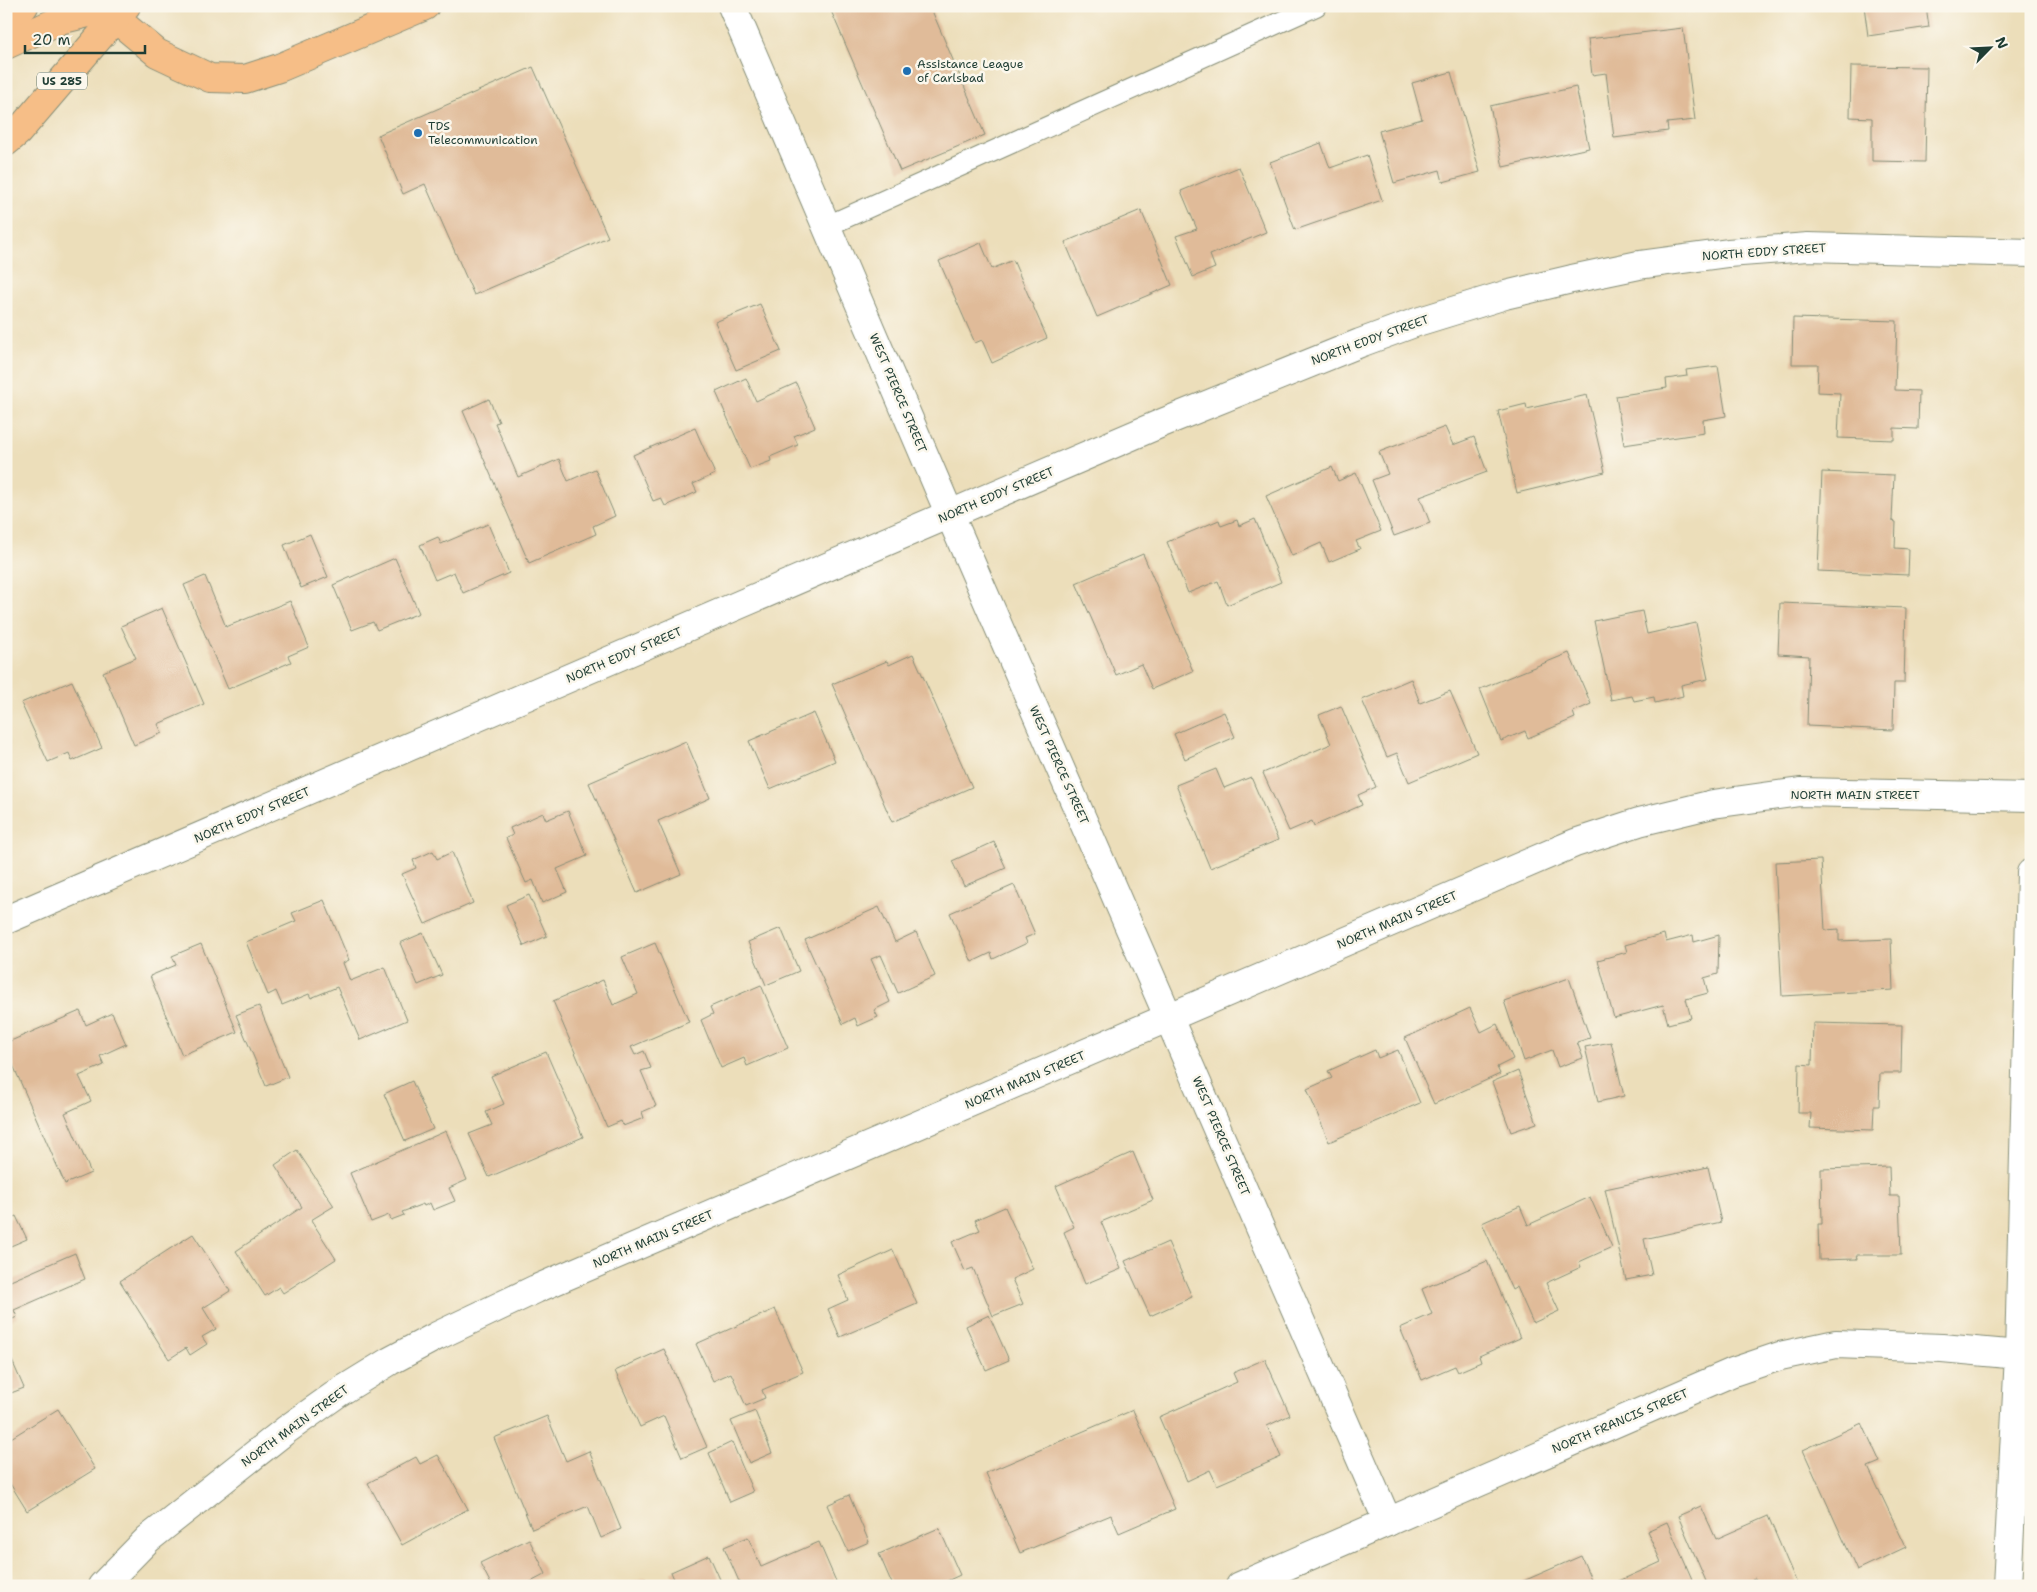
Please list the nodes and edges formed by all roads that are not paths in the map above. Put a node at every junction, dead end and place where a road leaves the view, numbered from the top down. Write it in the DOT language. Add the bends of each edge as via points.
graph roads {
  1 [pos="24,6"];
  2 [pos="425,6"];
  3 [pos="732,6"];
  4 [pos="1316,6"];
  5 [pos="121,13"];
  6 [pos="6,25"];
  7 [pos="6,45"];
  8 [pos="6,142"];
  9 [pos="827,226"];
  10 [pos="2031,253"];
  11 [pos="950,514"];
  12 [pos="2031,797"];
  13 [pos="2031,873"];
  14 [pos="6,920"];
  15 [pos="1169,1018"];
  16 [pos="2027,1202"];
  17 [pos="2019,1355"];
  18 [pos="1388,1522"];
  19 [pos="102,1586"];
  20 [pos="1240,1586"];
  21 [pos="2008,1586"];
  1 -- 6 [label="main road"];
  2 -- 5 [label="main road" via="279,68 244,79 210,78 157,53"];
  3 -- 9 [label="street, WEST PIERCE STREET"];
  4 -- 9 [label="lane"];
  5 -- 7 [label="main road" via="93,12 60,20"];
  5 -- 8 [label="main road, US 285"];
  9 -- 11 [label="street, WEST PIERCE STREET"];
  10 -- 11 [label="street, NORTH EDDY STREET" via="1808,247 1728,253 1639,265 1572,279 1443,314 1360,342"];
  11 -- 14 [label="street, NORTH EDDY STREET"];
  11 -- 15 [label="street, WEST PIERCE STREET"];
  12 -- 15 [label="street, NORTH MAIN STREET" via="1800,792 1713,804 1639,822 1575,843"];
  13 -- 16 [label="street"];
  15 -- 18 [label="street, WEST PIERCE STREET"];
  15 -- 19 [label="street, NORTH MAIN STREET" via="536,1289 429,1340 338,1393 286,1430 148,1539"];
  16 -- 17 [label="street"];
  17 -- 18 [label="street, NORTH FRANCIS STREET" via="1836,1344 1780,1356 1734,1372"];
  17 -- 21 [label="street"];
  18 -- 20 [label="street, NORTH FRANCIS STREET"];
}
